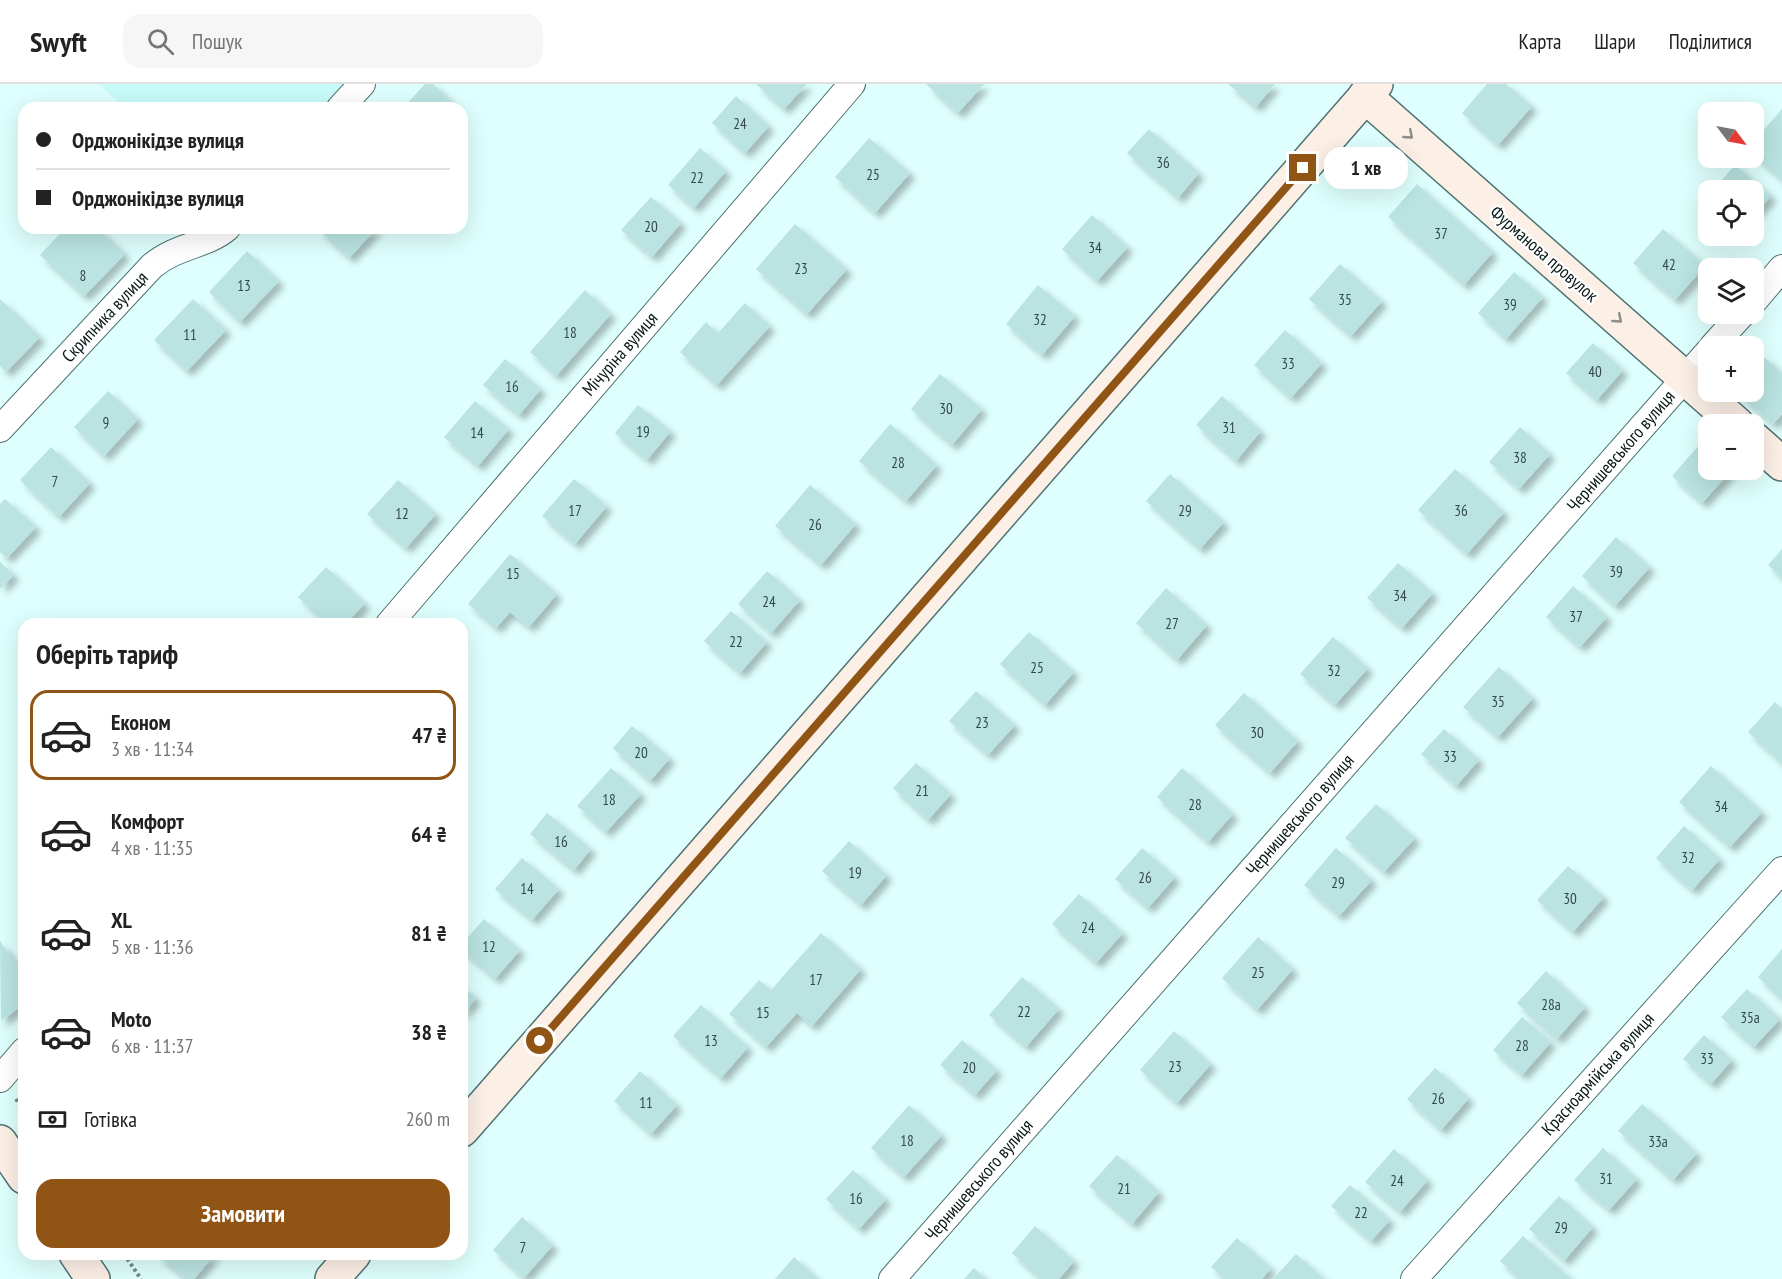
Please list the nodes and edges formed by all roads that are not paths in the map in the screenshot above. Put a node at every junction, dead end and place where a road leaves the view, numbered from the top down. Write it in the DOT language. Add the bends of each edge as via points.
graph roads {
  1 [pos="362,84"];
  2 [pos="852,84"];
  3 [pos="1364,88"];
  4 [pos="346,102"];
  5 [pos="216,234"];
  6 [pos="1782,268"];
  7 [pos="1764,289"];
  8 [pos="1733,324"];
  9 [pos="1722,336"];
  10 [pos="1698,363"];
  11 [pos="1685,378"];
  12 [pos="1726,414"];
  13 [pos="0,429"];
  14 [pos="1764,448"];
  15 [pos="1782,464"];
  16 [pos="394,618"];
  17 [pos="1782,870"];
  18 [pos="18,1058"];
  19 [pos="0,1079"];
  20 [pos="468,1123"];
  21 [pos="0,1142"];
  22 [pos="18,1168"];
  23 [pos="80,1260"];
  24 [pos="349,1260"];
  25 [pos="93,1279"];
  26 [pos="332,1279"];
  27 [pos="892,1279"];
  28 [pos="1414,1279"];
  1 -- 4 [label="street"];
  2 -- 16 [label="street, Мічуріна вулиця"];
  3 -- 11 [label="main road, Фурманова провулок, one-way"];
  3 -- 20 [label="main road"];
  5 -- 13 [label="street, Скрипника вулиця" via="165,256 152,266"];
  6 -- 7 [label="street"];
  8 -- 9 [label="street"];
  10 -- 11 [label="street, Чернишевського вулиця"];
  11 -- 12 [label="main road, Фурманова провулок"];
  11 -- 27 [label="street, Чернишевського вулиця"];
  14 -- 15 [label="main road"];
  17 -- 28 [label="street, Красноармійська вулиця"];
  18 -- 19 [label="street"];
  21 -- 22 [label="main road"];
  23 -- 25 [label="main road"];
  24 -- 26 [label="main road"];
}
